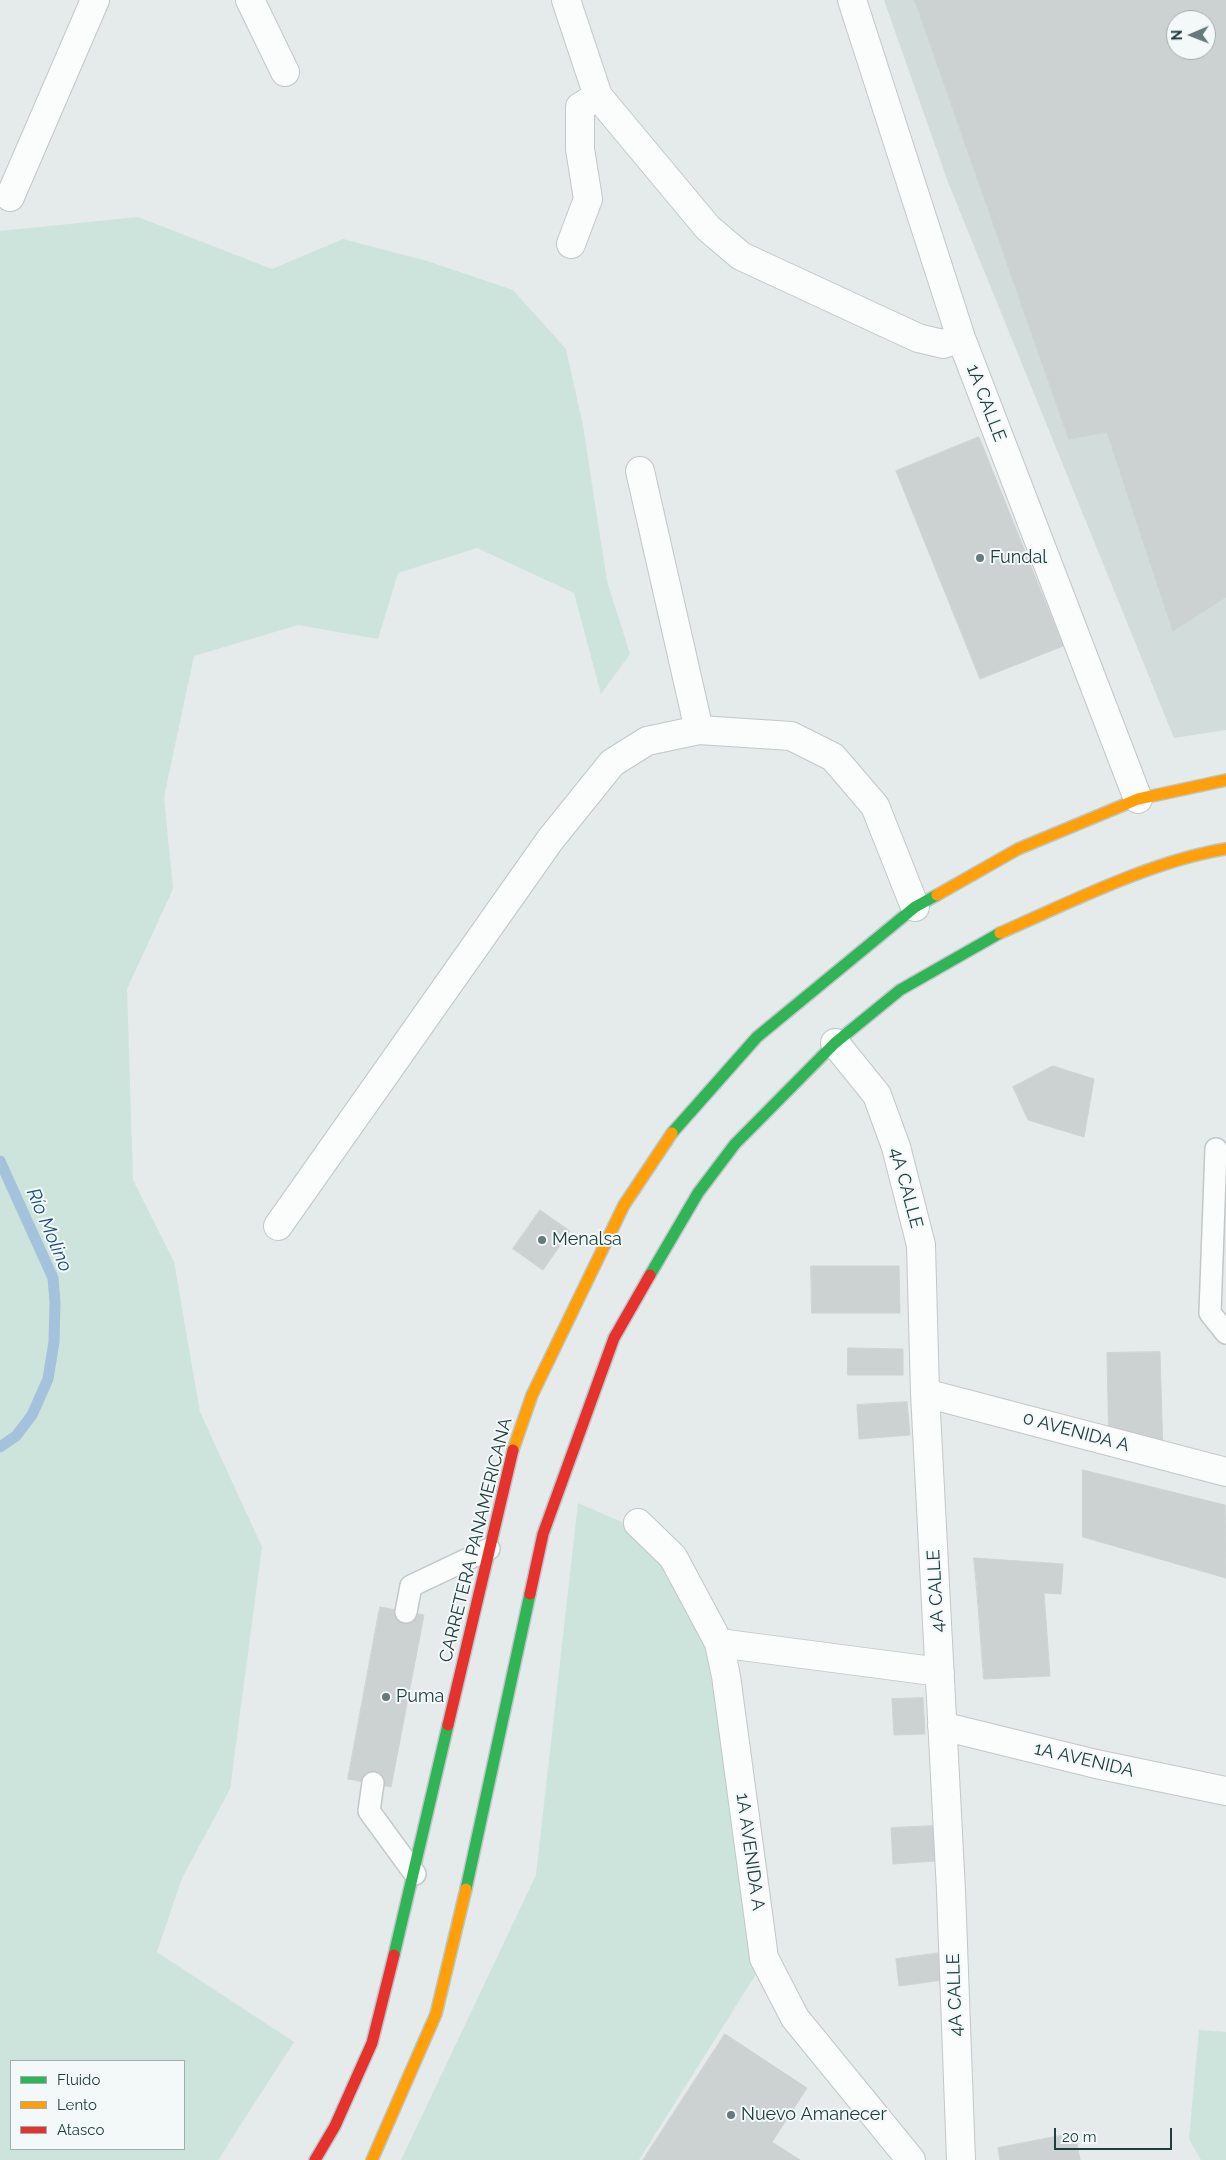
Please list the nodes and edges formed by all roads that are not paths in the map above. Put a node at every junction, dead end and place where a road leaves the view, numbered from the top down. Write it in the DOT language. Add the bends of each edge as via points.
graph roads {
  1 [pos="95,0"];
  2 [pos="250,0"];
  3 [pos="566,0"];
  4 [pos="852,0"];
  5 [pos="285,72"];
  6 [pos="598,96"];
  7 [pos="10,197"];
  8 [pos="571,244"];
  9 [pos="961,338"];
  10 [pos="640,471"];
  11 [pos="699,730"];
  12 [pos="1226,780"];
  13 [pos="1138,798"];
  14 [pos="1226,849"];
  15 [pos="915,907"];
  16 [pos="835,1043"];
  17 [pos="1216,1149"];
  18 [pos="278,1226"];
  19 [pos="1226,1333"];
  20 [pos="925,1393"];
  21 [pos="1226,1472"];
  22 [pos="638,1523"];
  23 [pos="489,1549"];
  24 [pos="406,1612"];
  25 [pos="719,1643"];
  26 [pos="940,1672"];
  27 [pos="942,1726"];
  28 [pos="373,1783"];
  29 [pos="1226,1791"];
  30 [pos="416,1874"];
  31 [pos="375,2157"];
  32 [pos="315,2160"];
  33 [pos="911,2160"];
  34 [pos="961,2160"];
  1 -- 7 [label="street"];
  2 -- 5 [label="street"];
  3 -- 6 [label="street"];
  4 -- 9 [label="street, 1A CALLE"];
  6 -- 8 [label="street" via="580,107 580,149 588,199"];
  6 -- 9 [label="street" via="708,228 741,256 918,338 943,344"];
  9 -- 13 [label="street, 1A CALLE"];
  10 -- 11 [label="street"];
  11 -- 15 [label="street" via="791,736 833,757 875,806"];
  11 -- 18 [label="street" via="647,741 612,764 550,840"];
  12 -- 13 [label="highway, CARRETERA PANAMERICANA"];
  13 -- 15 [label="highway, CARRETERA PANAMERICANA" via="1018,849"];
  14 -- 16 [label="highway" via="1207,852 1116,882 989,938 900,990"];
  15 -- 23 [label="highway, CARRETERA PANAMERICANA" via="757,1037 675,1128 629,1198 532,1395 510,1460"];
  16 -- 20 [label="street, 4A CALLE" via="877,1095 899,1156 921,1245"];
  16 -- 31 [label="highway" via="735,1144 698,1193 614,1338 543,1534 460,1918 436,2014"];
  17 -- 19 [label="lane" via="1210,1313"];
  20 -- 21 [label="street, 0 AVENIDA A"];
  20 -- 26 [label="street, 4A CALLE"];
  22 -- 25 [label="street, 1A AVENIDA A" via="673,1556"];
  23 -- 24 [label="lane" via="411,1586"];
  23 -- 30 [label="highway, CARRETERA PANAMERICANA"];
  25 -- 26 [label="street"];
  25 -- 33 [label="street, 1A AVENIDA A" via="764,1958 795,2018"];
  26 -- 27 [label="street, 4A CALLE"];
  27 -- 29 [label="street, 1A AVENIDA" via="1096,1764"];
  27 -- 34 [label="street, 4A CALLE" via="952,1891"];
  28 -- 30 [label="lane" via="369,1811"];
  30 -- 32 [label="highway, CARRETERA PANAMERICANA" via="372,2043 335,2126"];
}
